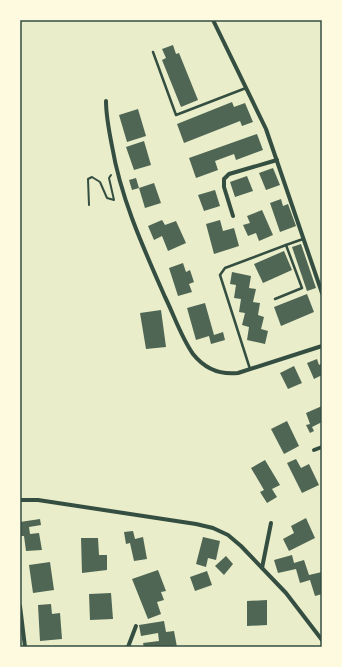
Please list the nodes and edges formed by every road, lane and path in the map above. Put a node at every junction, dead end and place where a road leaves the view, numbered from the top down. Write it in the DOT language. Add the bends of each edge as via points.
graph roads {
  1 [pos="213,20"];
  2 [pos="153,52"];
  3 [pos="246,88"];
  4 [pos="106,101"];
  5 [pos="277,160"];
  6 [pos="116,170"];
  7 [pos="89,205"];
  8 [pos="233,216"];
  9 [pos="304,239"];
  10 [pos="286,245"];
  11 [pos="322,293"];
  12 [pos="275,299"];
  13 [pos="322,346"];
  14 [pos="250,369"];
  15 [pos="322,448"];
  16 [pos="314,450"];
  17 [pos="20,500"];
  18 [pos="271,523"];
  19 [pos="262,568"];
  20 [pos="20,606"];
  21 [pos="136,626"];
  22 [pos="21,627"];
  23 [pos="322,640"];
  24 [pos="25,647"];
  25 [pos="128,647"];
  1 -- 3 [label="street"];
  2 -- 3 [label="lane" via="176,115"];
  3 -- 5 [label="street"];
  4 -- 6 [label="street"];
  5 -- 8 [label="street" via="229,174 224,179"];
  5 -- 9 [label="street"];
  6 -- 7 [label="path" via="109,178 114,200 107,198 100,182 92,177 88,179"];
  6 -- 14 [label="street" via="126,206 149,262 194,354 209,367 225,374"];
  9 -- 10 [label="lane"];
  9 -- 11 [label="street"];
  10 -- 12 [label="lane" via="302,288"];
  10 -- 14 [label="lane" via="225,268 220,275"];
  13 -- 14 [label="street"];
  15 -- 16 [label="street"];
  17 -- 19 [label="street" via="38,500 213,528 228,535"];
  18 -- 19 [label="street"];
  19 -- 23 [label="street" via="286,593"];
  20 -- 22 [label="street"];
  21 -- 25 [label="street"];
  22 -- 24 [label="street"];
}
